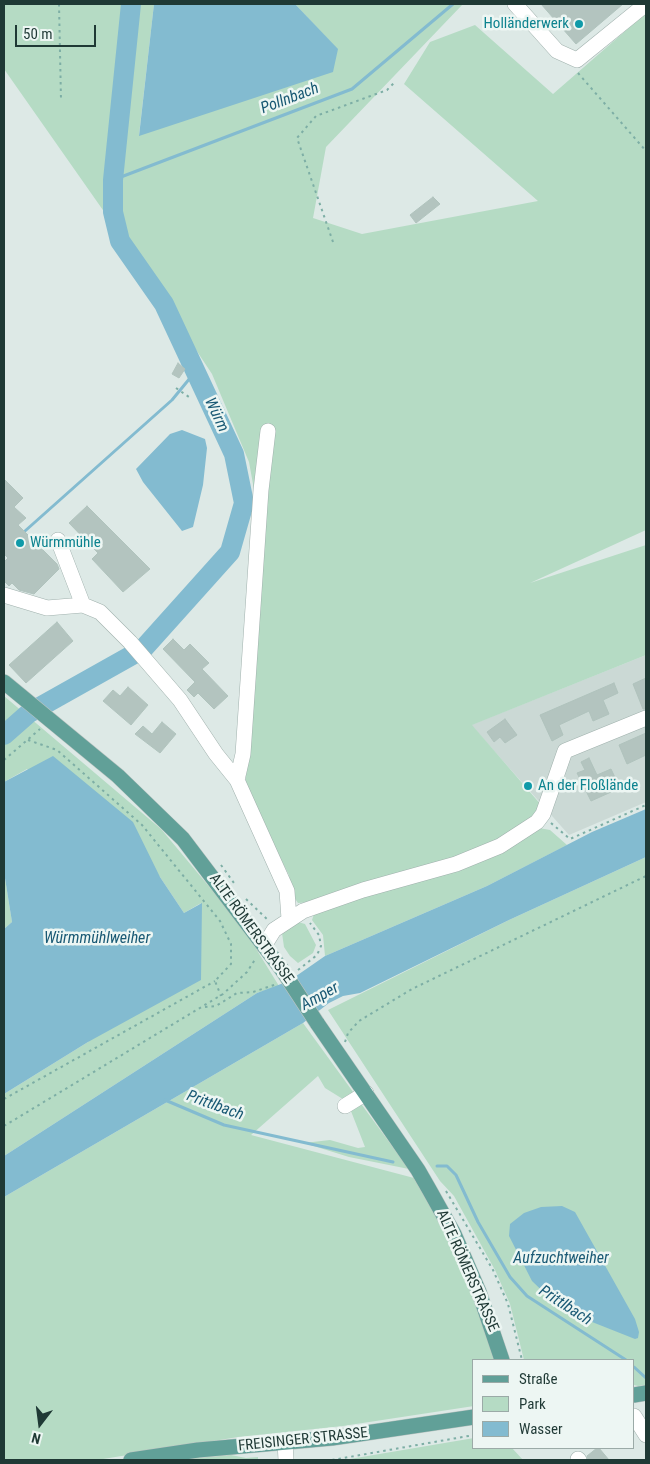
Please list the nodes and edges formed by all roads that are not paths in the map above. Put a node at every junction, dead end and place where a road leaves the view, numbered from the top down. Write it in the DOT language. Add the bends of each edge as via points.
graph roads {
  1 [pos="515,4"];
  2 [pos="646,4"];
  3 [pos="268,431"];
  4 [pos="58,540"];
  5 [pos="4,595"];
  6 [pos="83,605"];
  7 [pos="4,682"];
  8 [pos="646,718"];
  9 [pos="237,780"];
  10 [pos="289,919"];
  11 [pos="264,946"];
  12 [pos="366,1093"];
  13 [pos="345,1106"];
  14 [pos="502,1359"];
  15 [pos="472,1417"];
  16 [pos="635,1418"];
  17 [pos="646,1435"];
  18 [pos="285,1442"];
  19 [pos="131,1460"];
  20 [pos="286,1460"];
  1 -- 2 [label="street" via="557,51 577,60"];
  3 -- 9 [label="street" via="260,490 243,754"];
  4 -- 6 [label="street"];
  5 -- 6 [label="street" via="47,608"];
  6 -- 9 [label="street" via="100,612 145,659 180,700"];
  7 -- 11 [label="main road, ALTE RÖMERSTRASSE" via="118,776 183,839"];
  8 -- 10 [label="street" via="565,751 543,814 537,822 500,846 456,864 363,890"];
  9 -- 10 [label="street" via="287,891"];
  10 -- 11 [label="street" via="274,930"];
  11 -- 12 [label="main road, ALTE RÖMERSTRASSE, bridge"];
  12 -- 13 [label="street"];
  12 -- 14 [label="main road, ALTE RÖMERSTRASSE" via="418,1170 454,1234 479,1292"];
  15 -- 18 [label="main road, FREISINGER STRASSE"];
  16 -- 17 [label="street"];
  18 -- 19 [label="main road, FREISINGER STRASSE"];
  18 -- 20 [label="street"];
}
